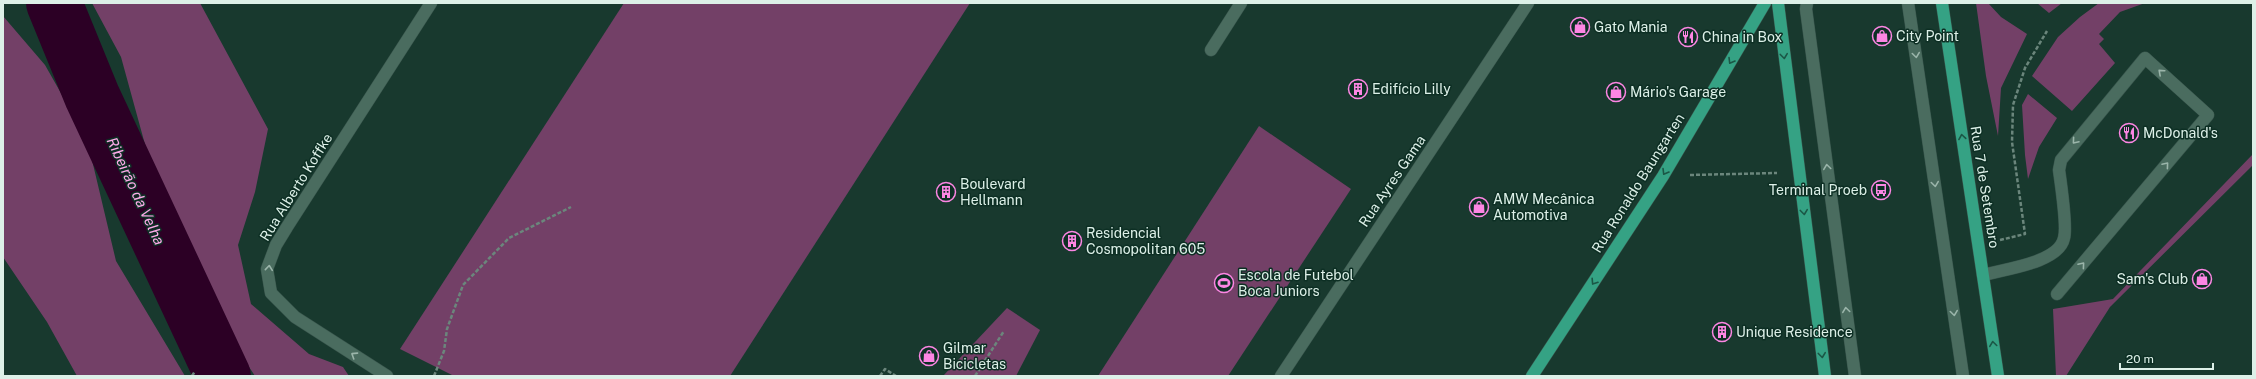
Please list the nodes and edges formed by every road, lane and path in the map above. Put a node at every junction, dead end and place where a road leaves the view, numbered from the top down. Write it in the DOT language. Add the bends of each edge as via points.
graph roads {
  1 [pos="431,3"];
  2 [pos="1241,3"];
  3 [pos="1528,3"];
  4 [pos="1765,3"];
  5 [pos="1778,3"];
  6 [pos="1807,3"];
  7 [pos="1908,3"];
  8 [pos="1942,3"];
  9 [pos="2047,31"];
  10 [pos="1211,50"];
  11 [pos="1780,173"];
  12 [pos="1663,176"];
  13 [pos="571,207"];
  14 [pos="1978,245"];
  15 [pos="1983,275"];
  16 [pos="2057,294"];
  17 [pos="1004,332"];
  18 [pos="195,371"];
  19 [pos="192,376"];
  20 [pos="387,376"];
  21 [pos="434,376"];
  22 [pos="880,376"];
  23 [pos="896,376"];
  24 [pos="975,376"];
  25 [pos="1281,376"];
  26 [pos="1532,376"];
  27 [pos="1825,376"];
  28 [pos="1855,376"];
  29 [pos="1963,376"];
  30 [pos="1998,376"];
  20 -- 1 [label="street, Rua Alberto Koffke, one-way" via="296,317 272,293 267,269 276,245 287,227"];
  2 -- 10 [label="street"];
  3 -- 25 [label="street, Rua Ayres Gama"];
  4 -- 12 [label="main road, Rua Ronaldo Baungarten, one-way"];
  5 -- 27 [label="main road, one-way"];
  28 -- 6 [label="street, one-way"];
  7 -- 29 [label="street, one-way"];
  14 -- 8 [label="main road, Rua 7 de Setembro, one-way"];
  9 -- 14 [label="path" via="2025,68 2012,105 2012,142 2025,234"];
  11 -- 12 [label="path"];
  12 -- 26 [label="main road, Rua Ronaldo Baungarten, one-way"];
  13 -- 21 [label="path" via="509,238 463,285"];
  14 -- 15 [label="main road, Rua 7 de Setembro"];
  16 -- 15 [label="street, one-way" via="2208,115 2145,58 2061,160 2064,238 2059,248 2048,258"];
  30 -- 15 [label="main road, Rua 7 de Setembro, one-way"];
  17 -- 24 [label="path"];
  18 -- 19 [label="path"];
  22 -- 23 [label="path" via="885,368"];
}
